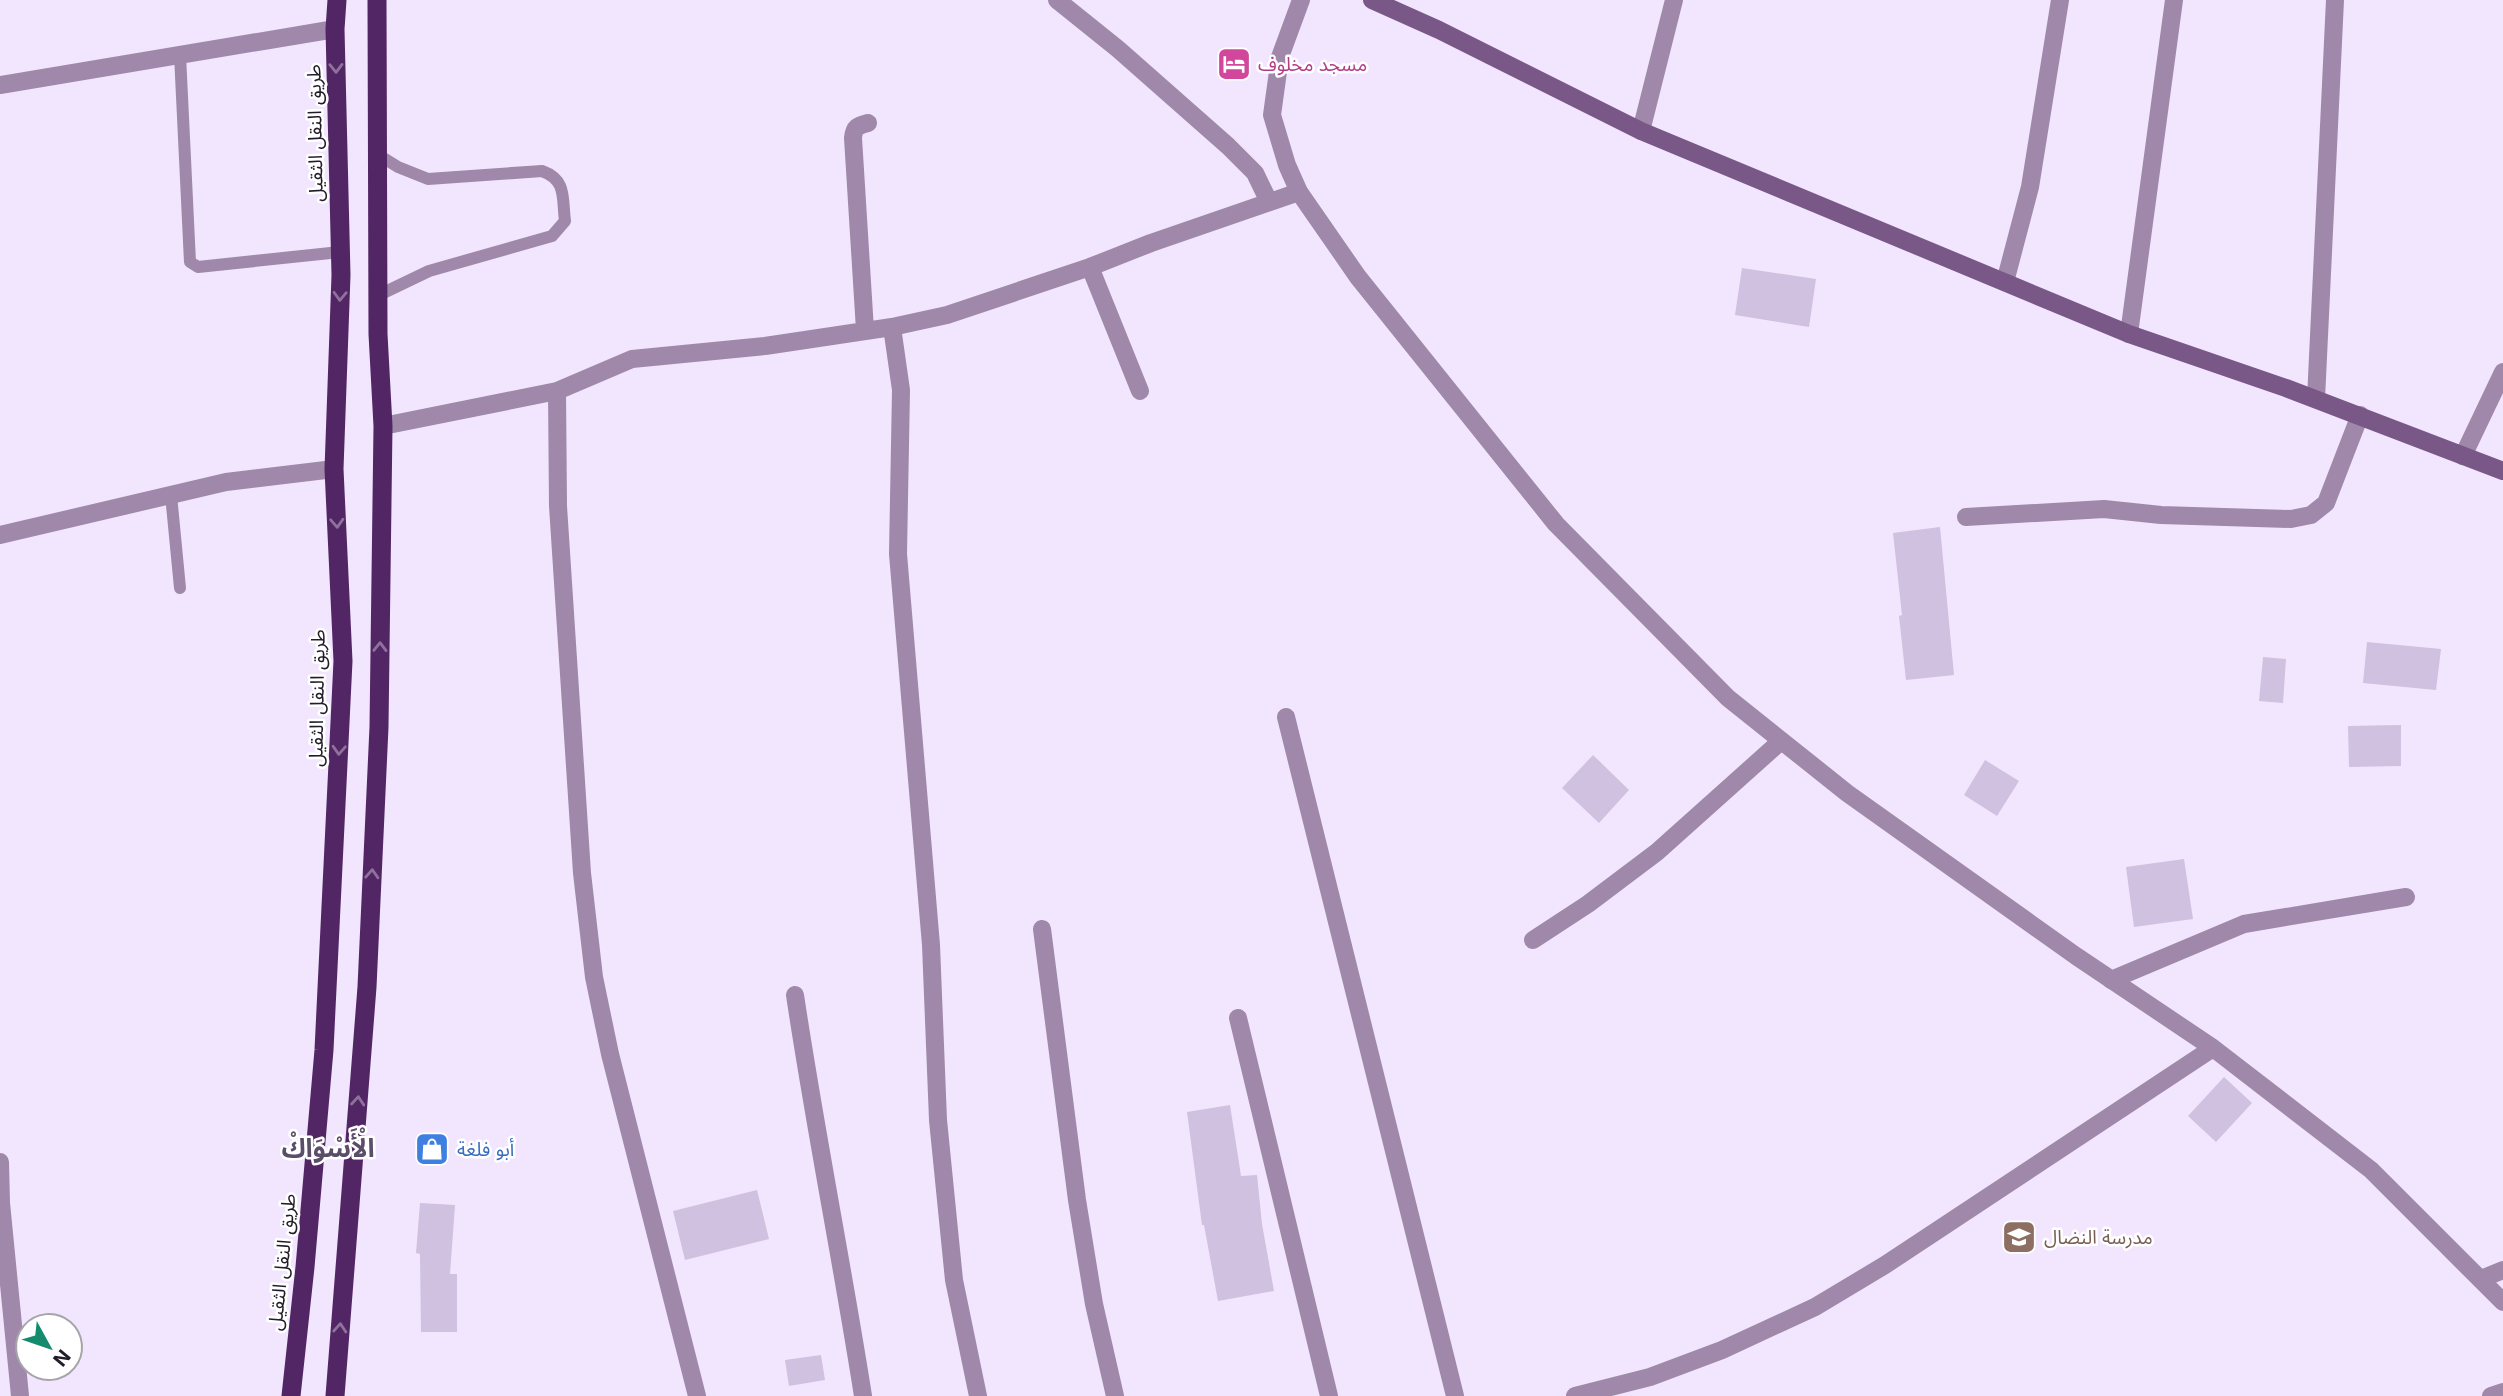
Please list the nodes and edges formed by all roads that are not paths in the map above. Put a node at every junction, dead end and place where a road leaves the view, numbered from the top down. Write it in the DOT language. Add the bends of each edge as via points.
graph roads {
  1 [pos="337,0"];
  2 [pos="377,0"];
  3 [pos="1057,0"];
  4 [pos="1301,0"];
  5 [pos="1372,0"];
  6 [pos="1674,0"];
  7 [pos="2060,0"];
  8 [pos="2174,0"];
  9 [pos="2335,0"];
  10 [pos="335,29"];
  11 [pos="180,55"];
  12 [pos="0,85"];
  13 [pos="868,122"];
  14 [pos="1641,131"];
  15 [pos="377,153"];
  16 [pos="1299,192"];
  17 [pos="1269,202"];
  18 [pos="340,252"];
  19 [pos="1090,267"];
  20 [pos="2005,282"];
  21 [pos="379,295"];
  22 [pos="892,327"];
  23 [pos="865,330"];
  24 [pos="2130,334"];
  25 [pos="2503,372"];
  26 [pos="557,391"];
  27 [pos="1140,391"];
  28 [pos="2316,399"];
  29 [pos="2360,415"];
  30 [pos="383,426"];
  31 [pos="2463,456"];
  32 [pos="334,469"];
  33 [pos="2503,471"];
  34 [pos="171,495"];
  35 [pos="1966,517"];
  36 [pos="0,535"];
  37 [pos="180,588"];
  38 [pos="1286,717"];
  39 [pos="1781,741"];
  40 [pos="2406,897"];
  41 [pos="1042,929"];
  42 [pos="1534,940"];
  43 [pos="2111,980"];
  44 [pos="795,995"];
  45 [pos="1238,1018"];
  46 [pos="2213,1048"];
  47 [pos="0,1162"];
  48 [pos="2503,1270"];
  49 [pos="2481,1279"];
  50 [pos="2503,1302"];
  51 [pos="2503,1392"];
  52 [pos="20,1396"];
  53 [pos="291,1396"];
  54 [pos="335,1396"];
  55 [pos="697,1396"];
  56 [pos="863,1396"];
  57 [pos="978,1396"];
  58 [pos="1115,1396"];
  59 [pos="1329,1396"];
  60 [pos="1455,1396"];
  61 [pos="1575,1396"];
  62 [pos="2491,1396"];
  1 -- 10 [label="highway, طريق النقل الثقيل"];
  2 -- 15 [label="highway"];
  3 -- 17 [label="street" via="1228,146 1255,173"];
  4 -- 16 [label="street" via="1280,57 1272,116"];
  5 -- 14 [label="main road"];
  6 -- 14 [label="street"];
  7 -- 20 [label="street" via="2030,187"];
  8 -- 24 [label="street"];
  9 -- 28 [label="street"];
  10 -- 11 [label="street"];
  10 -- 18 [label="highway, طريق النقل الثقيل, one-way"];
  11 -- 12 [label="street"];
  11 -- 18 [label="lane" via="190,262 198,267"];
  13 -- 23 [label="street" via="857,126 853,138"];
  14 -- 20 [label="main road"];
  15 -- 21 [label="highway"];
  15 -- 21 [label="lane" via="428,179 542,171 561,184 565,221 552,236 429,271"];
  16 -- 17 [label="street"];
  16 -- 39 [label="street" via="1358,277 1556,524 1728,698"];
  17 -- 19 [label="street"];
  18 -- 32 [label="highway, طريق النقل الثقيل, one-way"];
  19 -- 22 [label="street" via="947,315"];
  19 -- 27 [label="street"];
  20 -- 24 [label="main road"];
  21 -- 30 [label="highway"];
  22 -- 23 [label="street"];
  22 -- 57 [label="street" via="901,390 898,554 931,945 938,1120 954,1280"];
  23 -- 26 [label="street" via="765,346 632,359"];
  24 -- 28 [label="main road"];
  25 -- 31 [label="street"];
  26 -- 30 [label="street"];
  26 -- 55 [label="street" via="558,506 582,873 594,977"];
  28 -- 29 [label="main road"];
  29 -- 31 [label="main road"];
  29 -- 35 [label="street" via="2326,503 2311,515 2252,518 2104,509"];
  54 -- 30 [label="highway, one-way" via="367,988 379,727"];
  31 -- 33 [label="main road"];
  32 -- 34 [label="street" via="226,482"];
  32 -- 53 [label="highway, طريق النقل الثقيل, one-way" via="343,661 334,866 324,1050"];
  34 -- 36 [label="street"];
  34 -- 37 [label="lane"];
  38 -- 60 [label="street"];
  39 -- 42 [label="street" via="1657,852"];
  39 -- 43 [label="street"];
  40 -- 43 [label="street" via="2244,924"];
  41 -- 58 [label="street" via="1077,1200"];
  43 -- 46 [label="street"];
  44 -- 56 [label="street"];
  45 -- 59 [label="street"];
  46 -- 49 [label="street" via="2371,1170"];
  46 -- 61 [label="street" via="1815,1307 1650,1377"];
  47 -- 52 [label="street"];
  48 -- 49 [label="street"];
  49 -- 50 [label="street"];
  51 -- 62 [label="street"];
}
